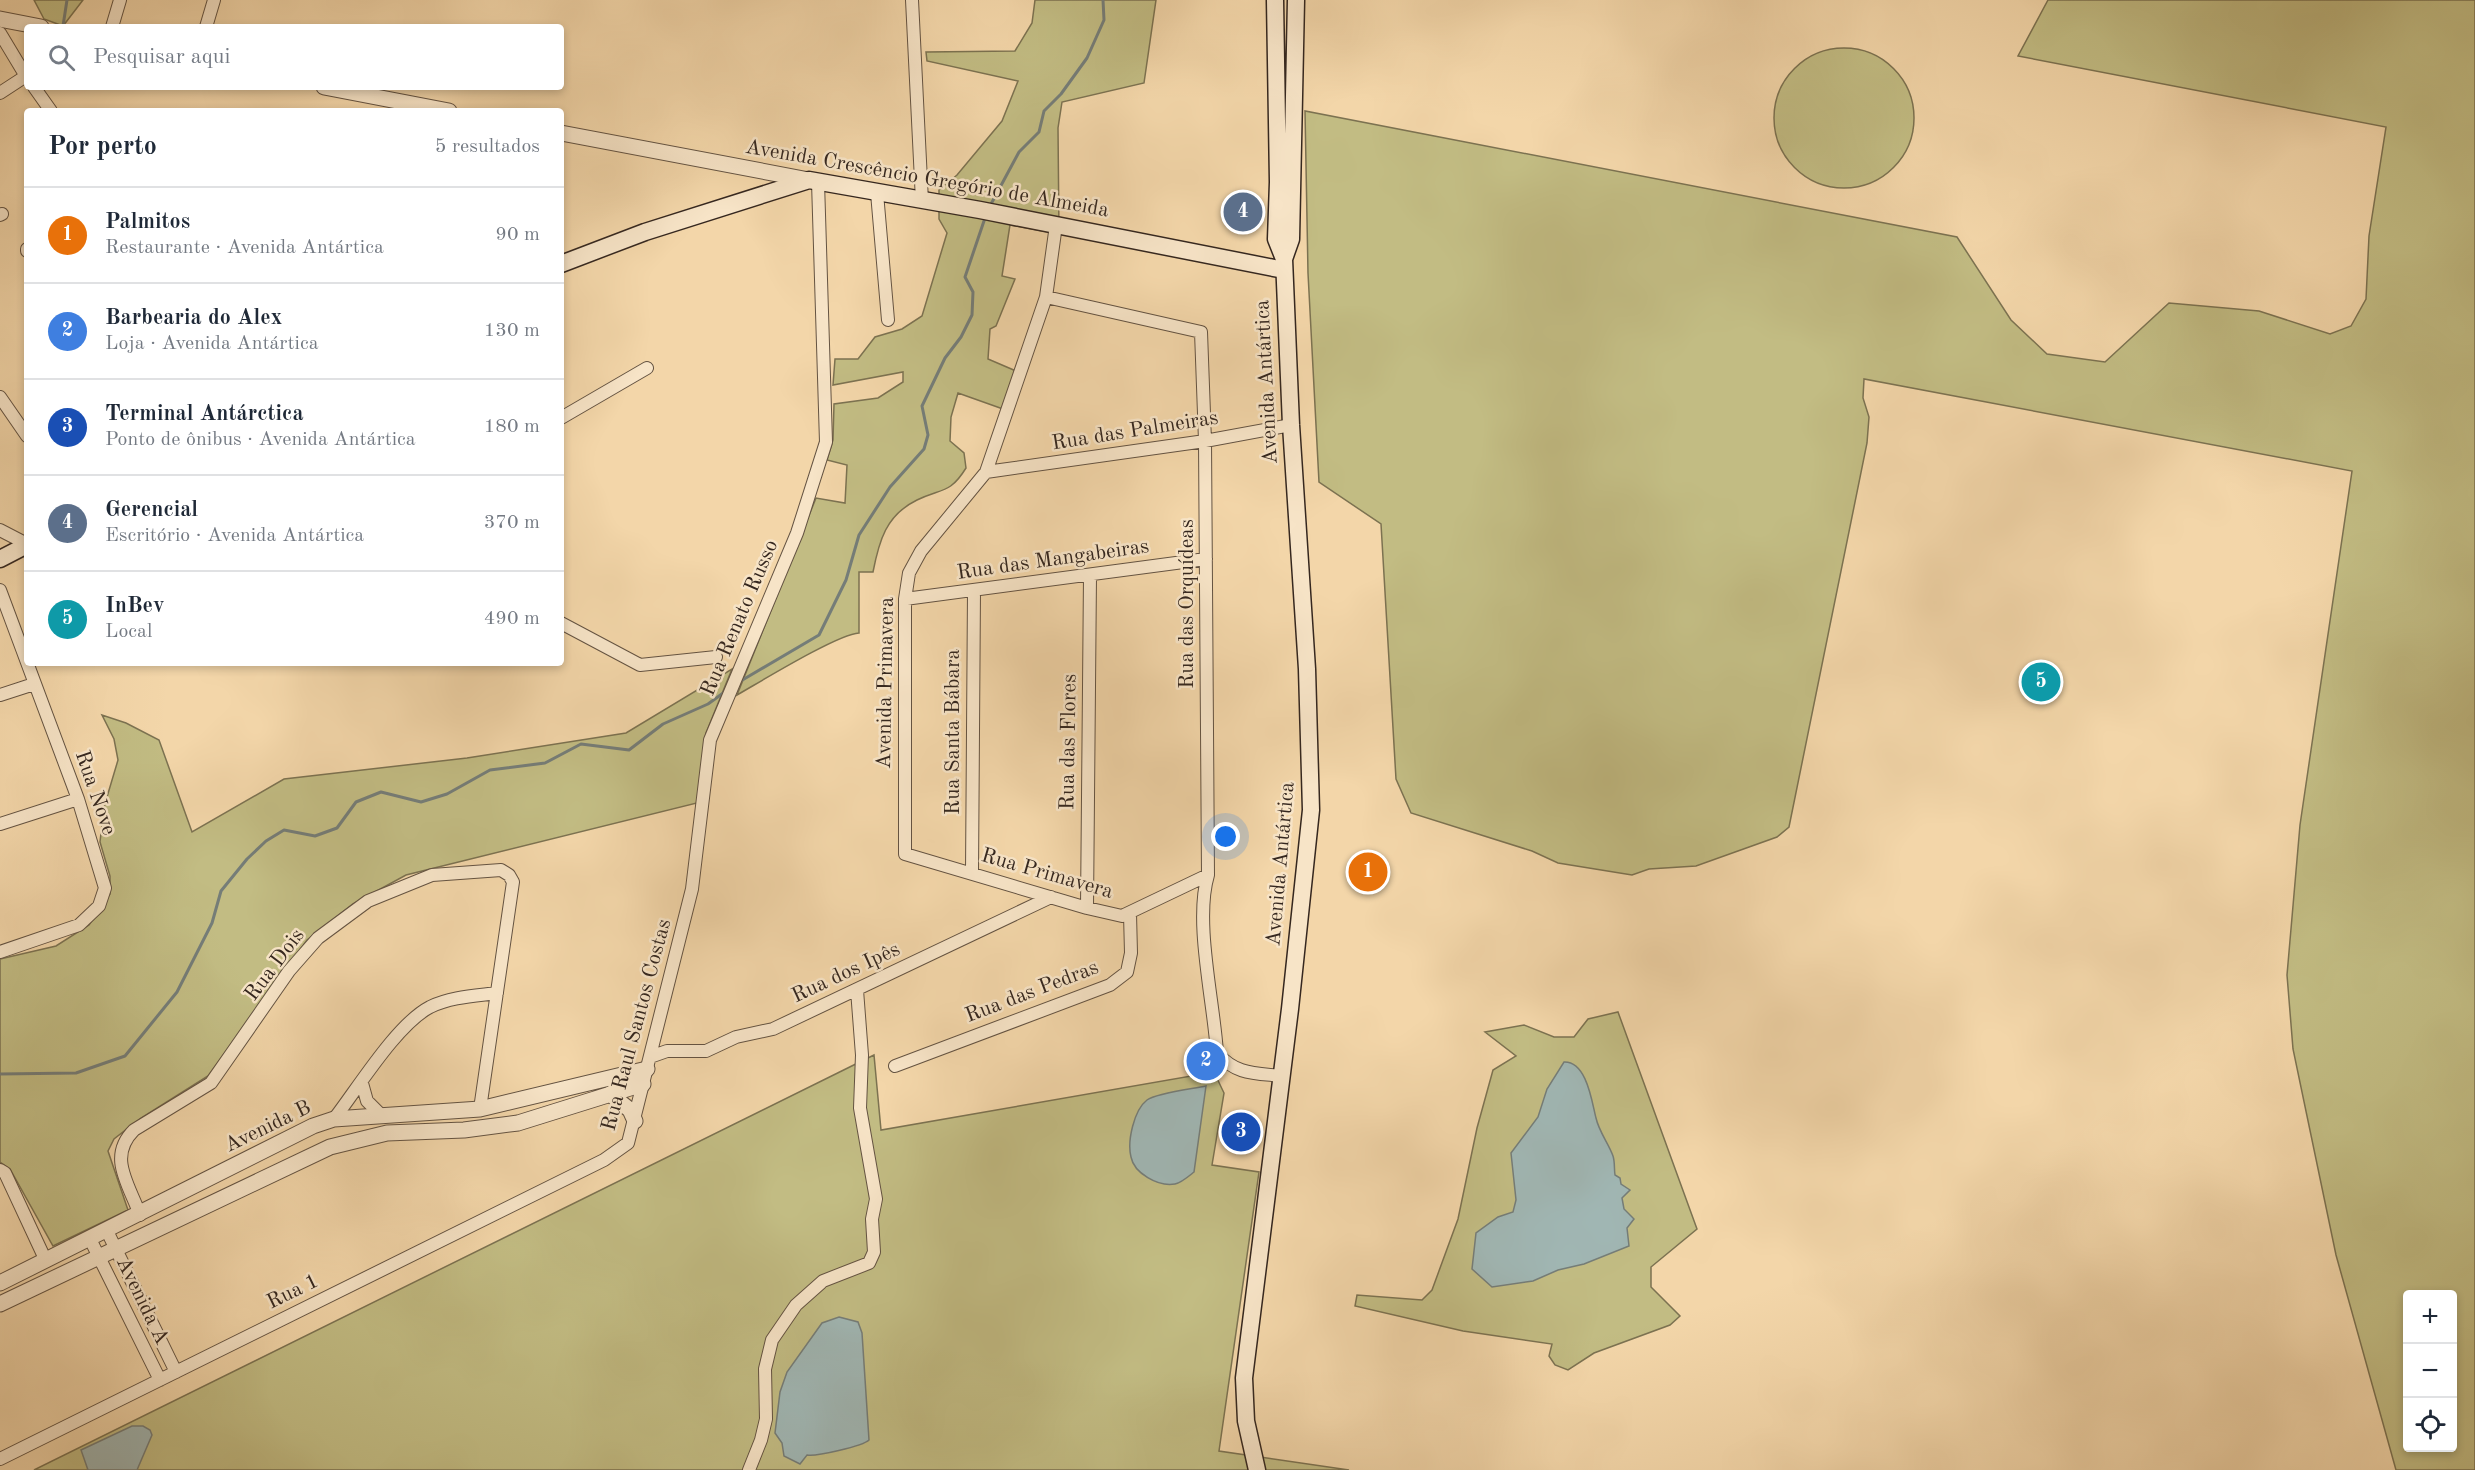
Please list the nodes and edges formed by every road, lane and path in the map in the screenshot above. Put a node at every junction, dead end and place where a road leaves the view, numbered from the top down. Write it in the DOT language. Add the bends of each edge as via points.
graph roads {
  1 [pos="120,0"];
  2 [pos="214,0"];
  3 [pos="912,0"];
  4 [pos="1275,0"];
  5 [pos="1296,0"];
  6 [pos="0,19"];
  7 [pos="26,24"];
  8 [pos="113,24"];
  9 [pos="207,24"];
  10 [pos="0,33"];
  11 [pos="24,74"];
  12 [pos="24,78"];
  13 [pos="36,90"];
  14 [pos="340,90"];
  15 [pos="0,93"];
  16 [pos="49,108"];
  17 [pos="433,108"];
  18 [pos="564,133"];
  19 [pos="814,181"];
  20 [pos="877,193"];
  21 [pos="922,201"];
  22 [pos="1056,225"];
  23 [pos="564,263"];
  24 [pos="1284,264"];
  25 [pos="1046,297"];
  26 [pos="888,320"];
  27 [pos="647,368"];
  28 [pos="0,397"];
  29 [pos="564,416"];
  30 [pos="1291,425"];
  31 [pos="24,432"];
  32 [pos="1205,441"];
  33 [pos="986,472"];
  34 [pos="0,530"];
  35 [pos="24,542"];
  36 [pos="24,545"];
  37 [pos="3,555"];
  38 [pos="1206,559"];
  39 [pos="1090,576"];
  40 [pos="0,590"];
  41 [pos="974,591"];
  42 [pos="905,599"];
  43 [pos="564,625"];
  44 [pos="24,656"];
  45 [pos="716,657"];
  46 [pos="27,666"];
  47 [pos="34,684"];
  48 [pos="0,695"];
  49 [pos="78,799"];
  50 [pos="0,824"];
  51 [pos="905,854"];
  52 [pos="972,873"];
  53 [pos="1208,875"];
  54 [pos="692,889"];
  55 [pos="1051,897"];
  56 [pos="1087,908"];
  57 [pos="1130,914"];
  58 [pos="0,952"];
  59 [pos="857,990"];
  60 [pos="497,993"];
  61 [pos="895,1066"];
  62 [pos="646,1070"];
  63 [pos="1282,1076"];
  64 [pos="362,1083"];
  65 [pos="610,1094"];
  66 [pos="480,1109"];
  67 [pos="381,1115"];
  68 [pos="334,1119"];
  69 [pos="634,1121"];
  70 [pos="604,1160"];
  71 [pos="0,1170"];
  72 [pos="141,1215"];
  73 [pos="107,1231"];
  74 [pos="90,1239"];
  75 [pos="114,1248"];
  76 [pos="98,1256"];
  77 [pos="46,1261"];
  78 [pos="0,1283"];
  79 [pos="0,1304"];
  80 [pos="176,1372"];
  81 [pos="159,1380"];
  82 [pos="0,1459"];
  83 [pos="749,1470"];
  84 [pos="1257,1470"];
  1 -- 8 [label="street"];
  2 -- 9 [label="street"];
  3 -- 21 [label="street"];
  4 -- 24 [label="main road, Avenida Antártica" via="1276,239"];
  5 -- 24 [label="main road, Avenida Antártica" via="1291,239"];
  6 -- 7 [label="street"];
  10 -- 11 [label="street"];
  12 -- 15 [label="street"];
  13 -- 16 [label="street"];
  14 -- 17 [label="street"];
  18 -- 19 [label="street, Avenida Crescêncio Gregório de Almeida"];
  19 -- 20 [label="main road, Avenida Crescêncio Gregório de Almeida"];
  19 -- 23 [label="main road" via="645,232"];
  19 -- 54 [label="street, Rua Renato Russo" via="826,442 797,533 710,740"];
  20 -- 21 [label="main road, Avenida Crescêncio Gregório de Almeida"];
  20 -- 26 [label="street"];
  21 -- 22 [label="main road, Avenida Crescêncio Gregório de Almeida"];
  22 -- 24 [label="main road, Avenida Crescêncio Gregório de Almeida"];
  22 -- 25 [label="street, Avenida Primavera"];
  24 -- 30 [label="main road, Avenida Antártica"];
  25 -- 32 [label="street, Rua das Orquídeas" via="1201,332"];
  25 -- 33 [label="street, Avenida Primavera"];
  27 -- 29 [label="street"];
  28 -- 31 [label="street"];
  30 -- 32 [label="street, Rua das Palmeiras"];
  30 -- 63 [label="main road, Avenida Antártica" via="1307,669 1311,810"];
  32 -- 33 [label="street, Rua das Palmeiras"];
  32 -- 38 [label="street, Rua das Orquídeas"];
  33 -- 42 [label="street, Avenida Primavera" via="921,551 909,573"];
  34 -- 35 [label="street"];
  36 -- 37 [label="main road"];
  38 -- 39 [label="street, Rua das Mangabeiras"];
  38 -- 53 [label="street, Rua das Orquídeas"];
  39 -- 41 [label="street, Rua das Mangabeiras"];
  39 -- 56 [label="street, Rua das Flores"];
  40 -- 44 [label="street, Rua Nove"];
  41 -- 42 [label="street, Rua das Mangabeiras"];
  41 -- 52 [label="street, Rua Santa Bábara"];
  42 -- 51 [label="street, Avenida Primavera"];
  43 -- 45 [label="street" via="640,666"];
  46 -- 47 [label="street, Rua Nove"];
  47 -- 48 [label="street"];
  47 -- 49 [label="street, Rua Nove"];
  49 -- 50 [label="street"];
  49 -- 58 [label="street, Rua Nove" via="105,888 99,906 79,925"];
  51 -- 52 [label="street, Rua Primavera"];
  52 -- 55 [label="street, Rua Primavera"];
  53 -- 57 [label="street, Rua Primavera"];
  53 -- 63 [label="street, Rua das Orquídeas" via="1202,918 1217,1053 1227,1065 1242,1072"];
  54 -- 62 [label="street, Rua Raul Santos Costas"];
  55 -- 56 [label="street, Rua Primavera"];
  55 -- 59 [label="street, Rua dos Ipês"];
  56 -- 57 [label="street, Rua Primavera" via="1122,916"];
  57 -- 61 [label="street, Rua das Pedras" via="1131,953 1127,972 1110,985"];
  59 -- 62 [label="street, Rua dos Ipês" via="773,1029 736,1037 715,1049 667,1051"];
  59 -- 83 [label="street" via="862,1055 860,1108 876,1199 872,1219 874,1252 868,1263 823,1281 796,1305 772,1340 765,1369 766,1419"];
  60 -- 64 [label="street" via="458,998 429,1008 402,1029"];
  60 -- 66 [label="street, Rua Dois"];
  60 -- 72 [label="street, Rua Dois" via="513,882 509,875 501,870 432,874 368,901 318,938 289,971 211,1083 125,1138 120,1163"];
  62 -- 65 [label="street, Avenida B"];
  62 -- 66 [label="street, Avenida B"];
  62 -- 69 [label="street, Rua Raul Santos Costas"];
  63 -- 84 [label="main road, Avenida Antártica" via="1244,1378 1246,1421"];
  64 -- 67 [label="street" via="367,1101"];
  64 -- 68 [label="street"];
  65 -- 69 [label="street" via="630,1110"];
  65 -- 75 [label="street, Avenida B" via="518,1122 464,1130 387,1133 330,1147"];
  66 -- 67 [label="street, Avenida B"];
  67 -- 68 [label="street, Avenida B"];
  68 -- 72 [label="street, Avenida B" via="313,1126"];
  69 -- 70 [label="street, Rua Raul Santos Costas" via="628,1143"];
  70 -- 80 [label="street, Rua 1"];
  71 -- 77 [label="street" via="5,1173"];
  72 -- 73 [label="street, Avenida B"];
  73 -- 74 [label="street, Avenida B"];
  73 -- 75 [label="street, Avenida A"];
  74 -- 76 [label="street, Avenida A"];
  74 -- 77 [label="street, Avenida B"];
  75 -- 76 [label="street, Avenida B"];
  75 -- 80 [label="street, Avenida A"];
  76 -- 79 [label="street, Avenida B"];
  76 -- 81 [label="street, Avenida A"];
  77 -- 78 [label="street, Avenida B"];
  80 -- 81 [label="street, Rua 1"];
  81 -- 82 [label="street, Rua 1"];
}
